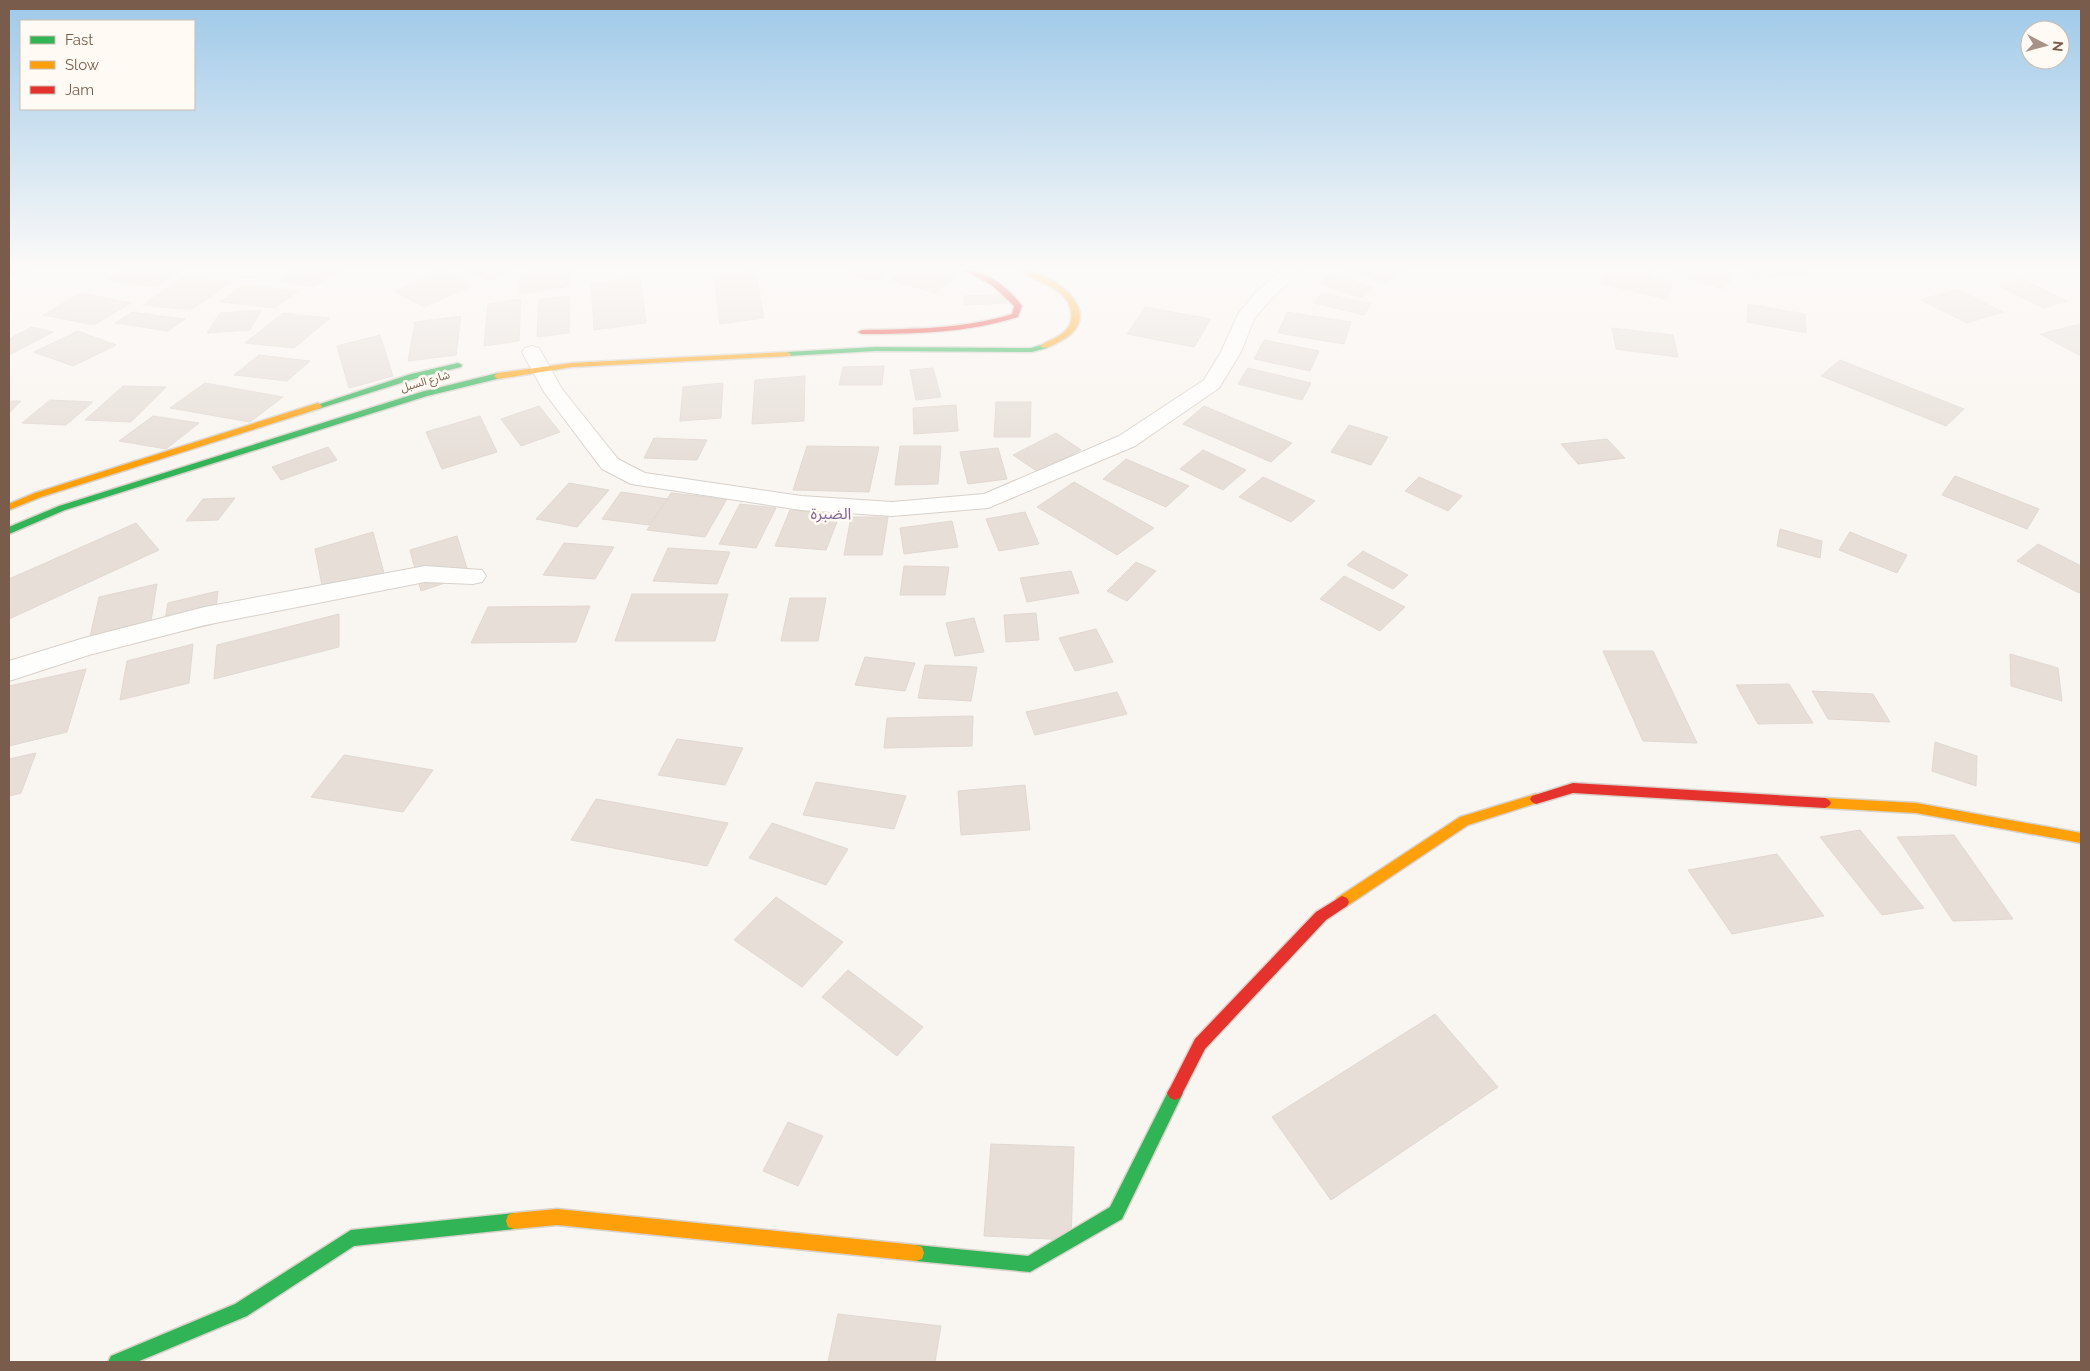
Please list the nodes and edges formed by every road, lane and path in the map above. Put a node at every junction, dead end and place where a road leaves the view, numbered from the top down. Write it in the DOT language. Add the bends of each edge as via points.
graph roads {
  1 [pos="1068,334"];
  2 [pos="1238,334"];
  3 [pos="534,357"];
  4 [pos="468,363"];
  5 [pos="9,507"];
  6 [pos="9,531"];
  7 [pos="473,576"];
  8 [pos="9,671"];
  9 [pos="2081,838"];
  10 [pos="117,1362"];
  1 -- 3 [label="main road, شارع السبل" via="1032,350 876,349 572,365"];
  2 -- 3 [label="street" via="1212,384 1128,441 988,500 892,509 801,502 639,479 610,464 554,392"];
  3 -- 6 [label="main road, شارع السبل" via="489,377 424,394 62,508"];
  4 -- 5 [label="main road, شارع السبل" via="414,376"];
  7 -- 8 [label="street" via="425,574 205,616 84,647"];
  9 -- 10 [label="main road" via="1916,808 1573,788 1464,821 1321,916 1200,1044 1116,1213 1030,1264 557,1217 351,1238 241,1310"];
}
